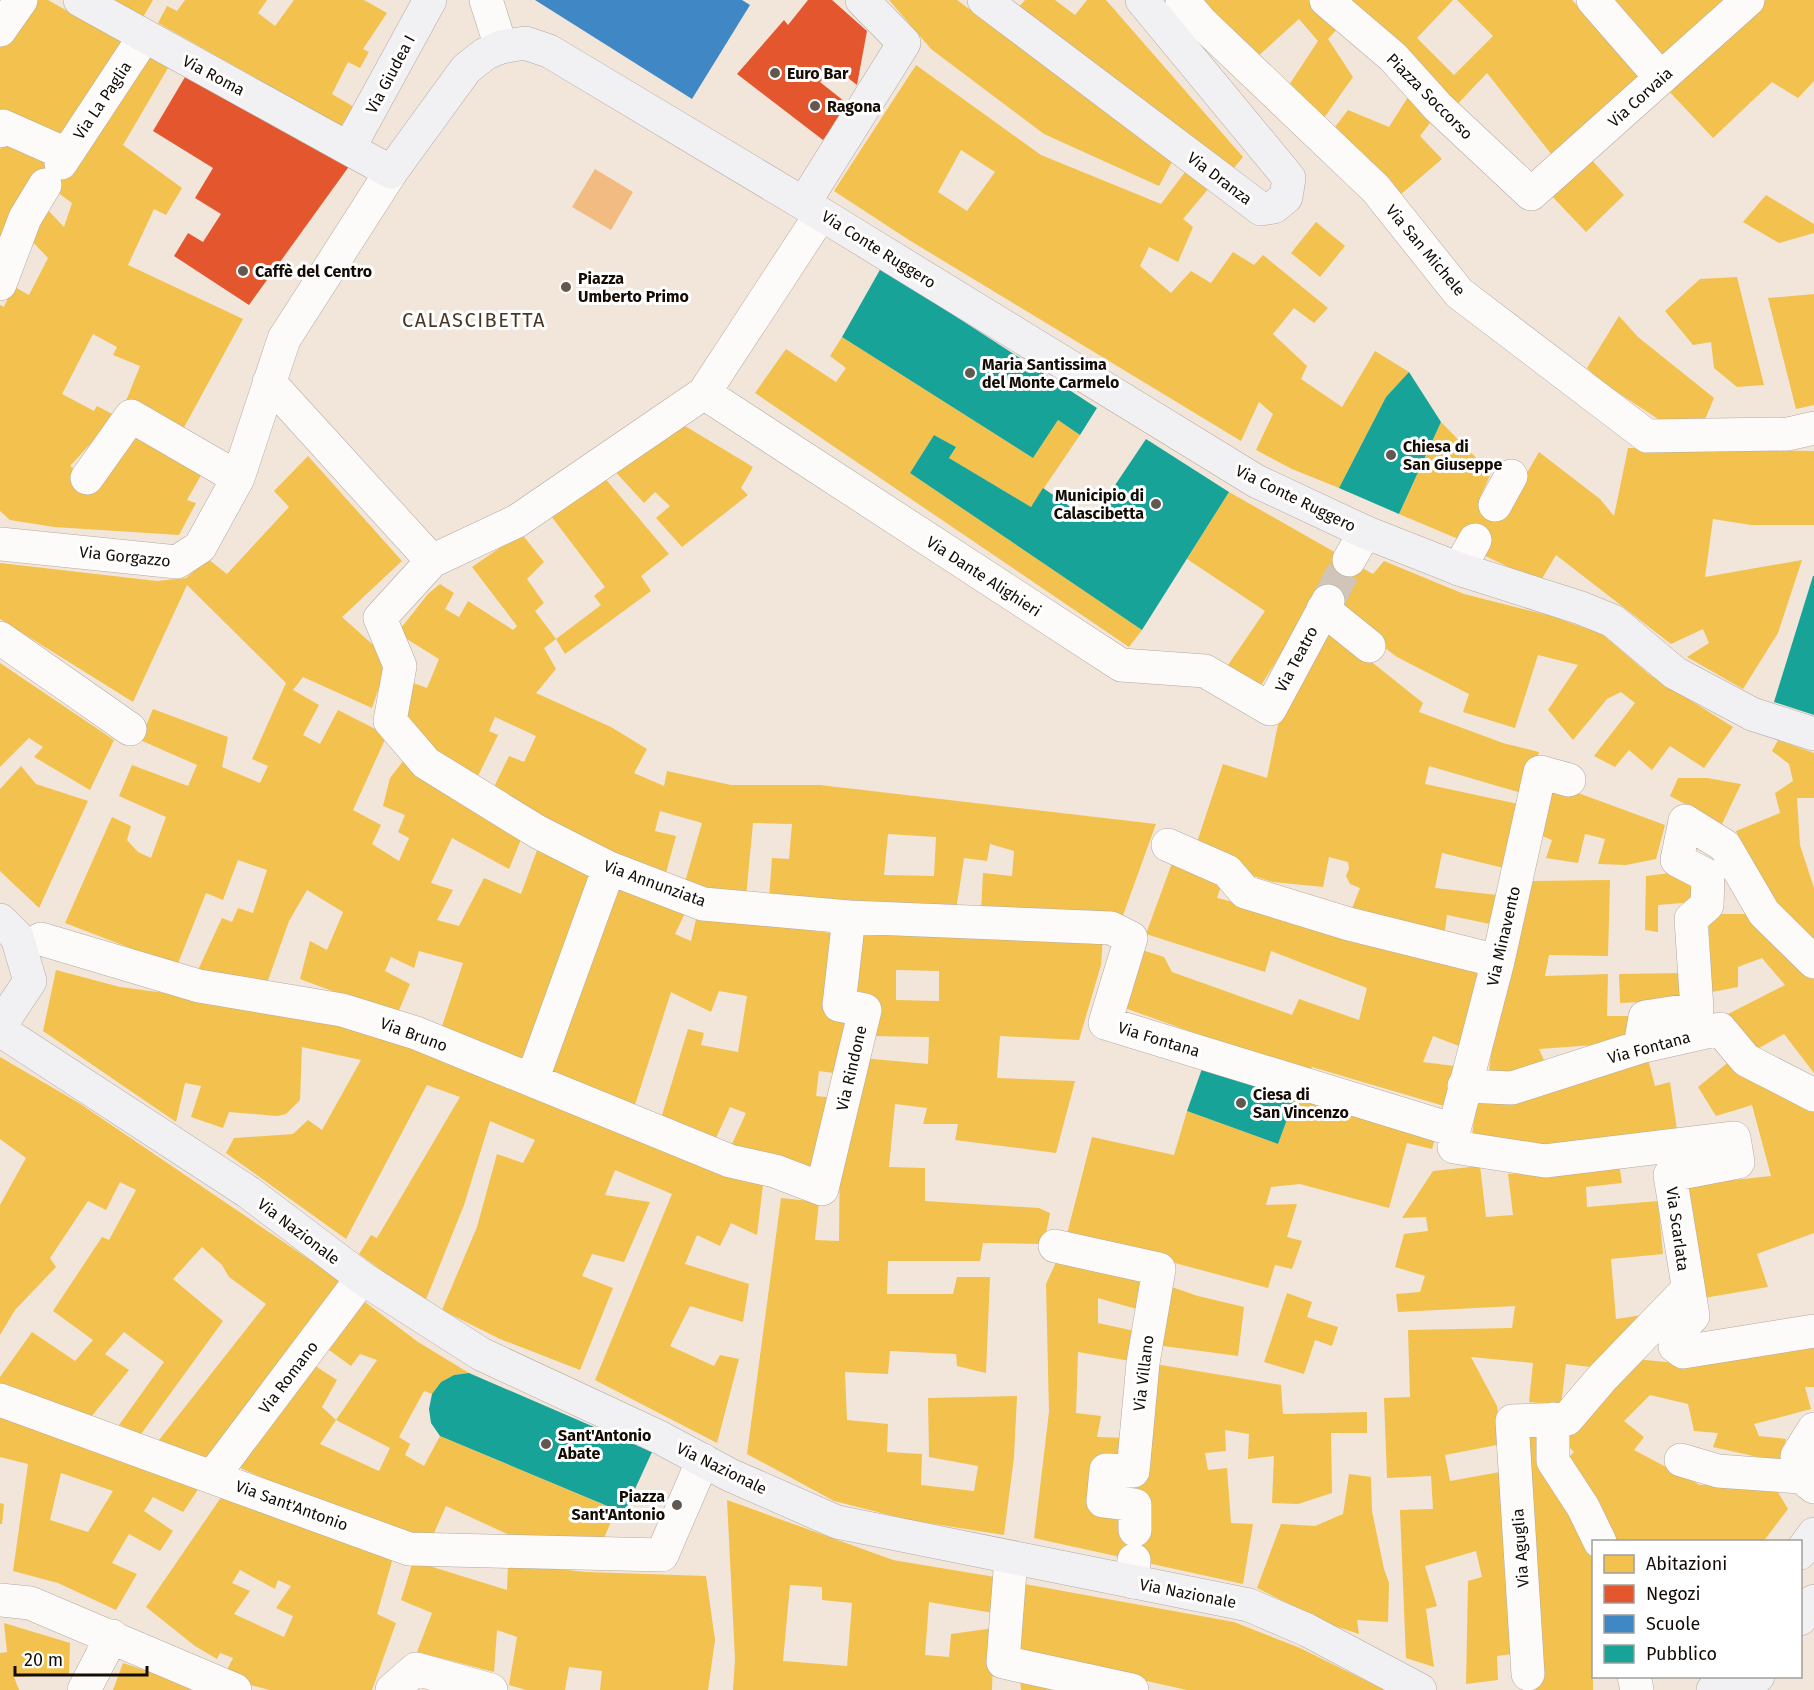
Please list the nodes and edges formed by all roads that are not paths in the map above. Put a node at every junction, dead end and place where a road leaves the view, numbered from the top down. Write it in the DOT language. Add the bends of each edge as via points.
graph roads {
  1 [pos="21,0"];
  2 [pos="80,0"];
  3 [pos="429,0"];
  4 [pos="486,0"];
  5 [pos="862,0"];
  6 [pos="984,0"];
  7 [pos="1142,0"];
  8 [pos="1182,0"];
  9 [pos="1326,0"];
  10 [pos="1593,0"];
  11 [pos="1748,0"];
  12 [pos="0,30"];
  13 [pos="144,37"];
  14 [pos="501,47"];
  15 [pos="1661,78"];
  16 [pos="0,131"];
  17 [pos="350,148"];
  18 [pos="57,167"];
  19 [pos="391,172"];
  20 [pos="1531,194"];
  21 [pos="813,208"];
  22 [pos="0,284"];
  23 [pos="269,382"];
  24 [pos="709,396"];
  25 [pos="1805,435"];
  26 [pos="1511,476"];
  27 [pos="87,478"];
  28 [pos="238,478"];
  29 [pos="1495,505"];
  30 [pos="1365,532"];
  31 [pos="1475,540"];
  32 [pos="0,544"];
  33 [pos="1349,560"];
  34 [pos="426,567"];
  35 [pos="1459,569"];
  36 [pos="0,638"];
  37 [pos="1369,646"];
  38 [pos="1270,709"];
  39 [pos="130,729"];
  40 [pos="1814,734"];
  41 [pos="1569,780"];
  42 [pos="1167,845"];
  43 [pos="609,868"];
  44 [pos="849,917"];
  45 [pos="0,920"];
  46 [pos="41,939"];
  47 [pos="1498,961"];
  48 [pos="1814,962"];
  49 [pos="1105,1023"];
  50 [pos="0,1028"];
  51 [pos="1640,1047"];
  52 [pos="532,1080"];
  53 [pos="1464,1086"];
  54 [pos="1814,1095"];
  55 [pos="1454,1130"];
  56 [pos="775,1171"];
  57 [pos="1055,1246"];
  58 [pos="362,1278"];
  59 [pos="1687,1290"];
  60 [pos="1814,1331"];
  61 [pos="0,1400"];
  62 [pos="1553,1419"];
  63 [pos="1814,1429"];
  64 [pos="703,1460"];
  65 [pos="1681,1460"];
  66 [pos="213,1476"];
  67 [pos="1808,1482"];
  68 [pos="1814,1534"];
  69 [pos="1599,1540"];
  70 [pos="1802,1549"];
  71 [pos="1133,1557"];
  72 [pos="1011,1558"];
  73 [pos="0,1600"];
  74 [pos="1814,1601"];
  75 [pos="1802,1616"];
  76 [pos="112,1636"];
  77 [pos="1528,1674"];
  78 [pos="1006,1676"];
  79 [pos="1722,1678"];
  80 [pos="1757,1678"];
  81 [pos="459,1684"];
  82 [pos="84,1690"];
  83 [pos="235,1690"];
  84 [pos="392,1690"];
  85 [pos="491,1690"];
  86 [pos="1131,1690"];
  87 [pos="1420,1690"];
  88 [pos="1713,1690"];
  89 [pos="1745,1690"];
  1 -- 12 [label="street"];
  2 -- 13 [label="street, Via Roma"];
  3 -- 17 [label="street, Via Giudea I"];
  4 -- 14 [label="street"];
  5 -- 21 [label="street" via="904,43"];
  6 -- 7 [label="street, Via Dranza" via="1261,209 1274,207 1286,197 1289,177"];
  8 -- 25 [label="street, Via San Michele" via="1376,189 1459,293 1647,436"];
  9 -- 20 [label="street, Piazza Soccorso" via="1393,57 1438,107"];
  10 -- 15 [label="street"];
  11 -- 15 [label="street, Via Corvaia"];
  13 -- 17 [label="street, Via Roma"];
  13 -- 18 [label="street, Via La Paglia"];
  14 -- 19 [label="street" via="466,69"];
  14 -- 21 [label="street, Via Conte Ruggero" via="525,43 549,51"];
  15 -- 20 [label="street, Via Corvaia"];
  16 -- 18 [label="street" via="3,126"];
  17 -- 19 [label="street, Via Roma"];
  18 -- 22 [label="street, Via La Paglia" via="25,218"];
  19 -- 23 [label="street, Via Gorgazzo" via="284,339"];
  21 -- 24 [label="street"];
  21 -- 30 [label="street, Via Conte Ruggero" via="1256,481"];
  23 -- 28 [label="street, Via Gorgazzo"];
  23 -- 34 [label="street"];
  24 -- 34 [label="street" via="650,428 517,521"];
  24 -- 38 [label="street, Via Dante Alighieri" via="1120,665 1205,671"];
  26 -- 29 [label="street"];
  27 -- 28 [label="street" via="132,416"];
  28 -- 32 [label="street, Via Gorgazzo" via="200,547 177,562"];
  30 -- 33 [label="street"];
  30 -- 35 [label="street, Via Conte Ruggero"];
  31 -- 35 [label="street"];
  34 -- 43 [label="street, Via Annunziata" via="380,618 400,666 390,721 426,763 538,832"];
  35 -- 40 [label="street, Via Conte Ruggero" via="1612,621 1675,673 1752,714"];
  36 -- 39 [label="street"];
  37 -- 38 [label="street, Via Teatro" via="1326,605"];
  41 -- 47 [label="street, Via Minavento" via="1540,772"];
  42 -- 47 [label="street" via="1227,871 1245,892 1349,924"];
  43 -- 44 [label="street, Via Annunziata" via="702,904"];
  43 -- 52 [label="street"];
  44 -- 49 [label="street, Via Annunziata" via="1111,928 1131,938"];
  44 -- 56 [label="street, Via Rindone" via="839,1005 865,1010 822,1189"];
  45 -- 50 [label="street" via="17,936 30,981"];
  46 -- 52 [label="street, Via Bruno" via="199,986 342,1010 416,1033"];
  47 -- 53 [label="street, Via Minavento"];
  48 -- 51 [label="street" via="1764,913 1725,846 1685,821 1677,860 1708,876 1707,905 1690,919 1697,1009 1645,1017"];
  49 -- 55 [label="street, Via Fontana"];
  50 -- 58 [label="street, Via Nazionale" via="248,1192"];
  51 -- 53 [label="street, Via Fontana" via="1512,1088"];
  51 -- 54 [label="street, Via Fontana" via="1720,1029 1746,1060"];
  52 -- 56 [label="street, Via Bruno" via="730,1161"];
  53 -- 55 [label="street, Via Minavento"];
  55 -- 59 [label="street, Via Scarlata" via="1454,1147 1545,1161 1734,1138 1738,1162 1670,1175"];
  57 -- 71 [label="street, Via Villano" via="1159,1269 1143,1363 1133,1471 1106,1470 1103,1501 1135,1505"];
  58 -- 64 [label="street, Via Nazionale" via="480,1354"];
  58 -- 66 [label="street, Via Romano"];
  59 -- 60 [label="street, Via Scarlata" via="1693,1316 1677,1333 1675,1346 1683,1352"];
  59 -- 62 [label="street" via="1567,1419"];
  61 -- 66 [label="street, Via Sant'Antonio"];
  62 -- 69 [label="street" via="1552,1461 1583,1507"];
  62 -- 77 [label="street, Via Aguglia" via="1512,1421"];
  63 -- 67 [label="street" via="1797,1456"];
  64 -- 66 [label="street, Via Sant'Antonio" via="662,1555 409,1549"];
  64 -- 72 [label="street, Via Nazionale" via="837,1522"];
  65 -- 67 [label="street" via="1718,1471"];
  68 -- 70 [label="street"];
  71 -- 72 [label="street, Via Nazionale"];
  71 -- 87 [label="street, Via Nazionale" via="1307,1630"];
  72 -- 78 [label="street"];
  73 -- 76 [label="street" via="30,1603"];
  74 -- 75 [label="street"];
  76 -- 82 [label="street"];
  76 -- 83 [label="street"];
  78 -- 86 [label="street"];
  79 -- 88 [label="street"];
  80 -- 89 [label="street"];
  81 -- 84 [label="street" via="416,1669"];
  81 -- 85 [label="street"];
}
